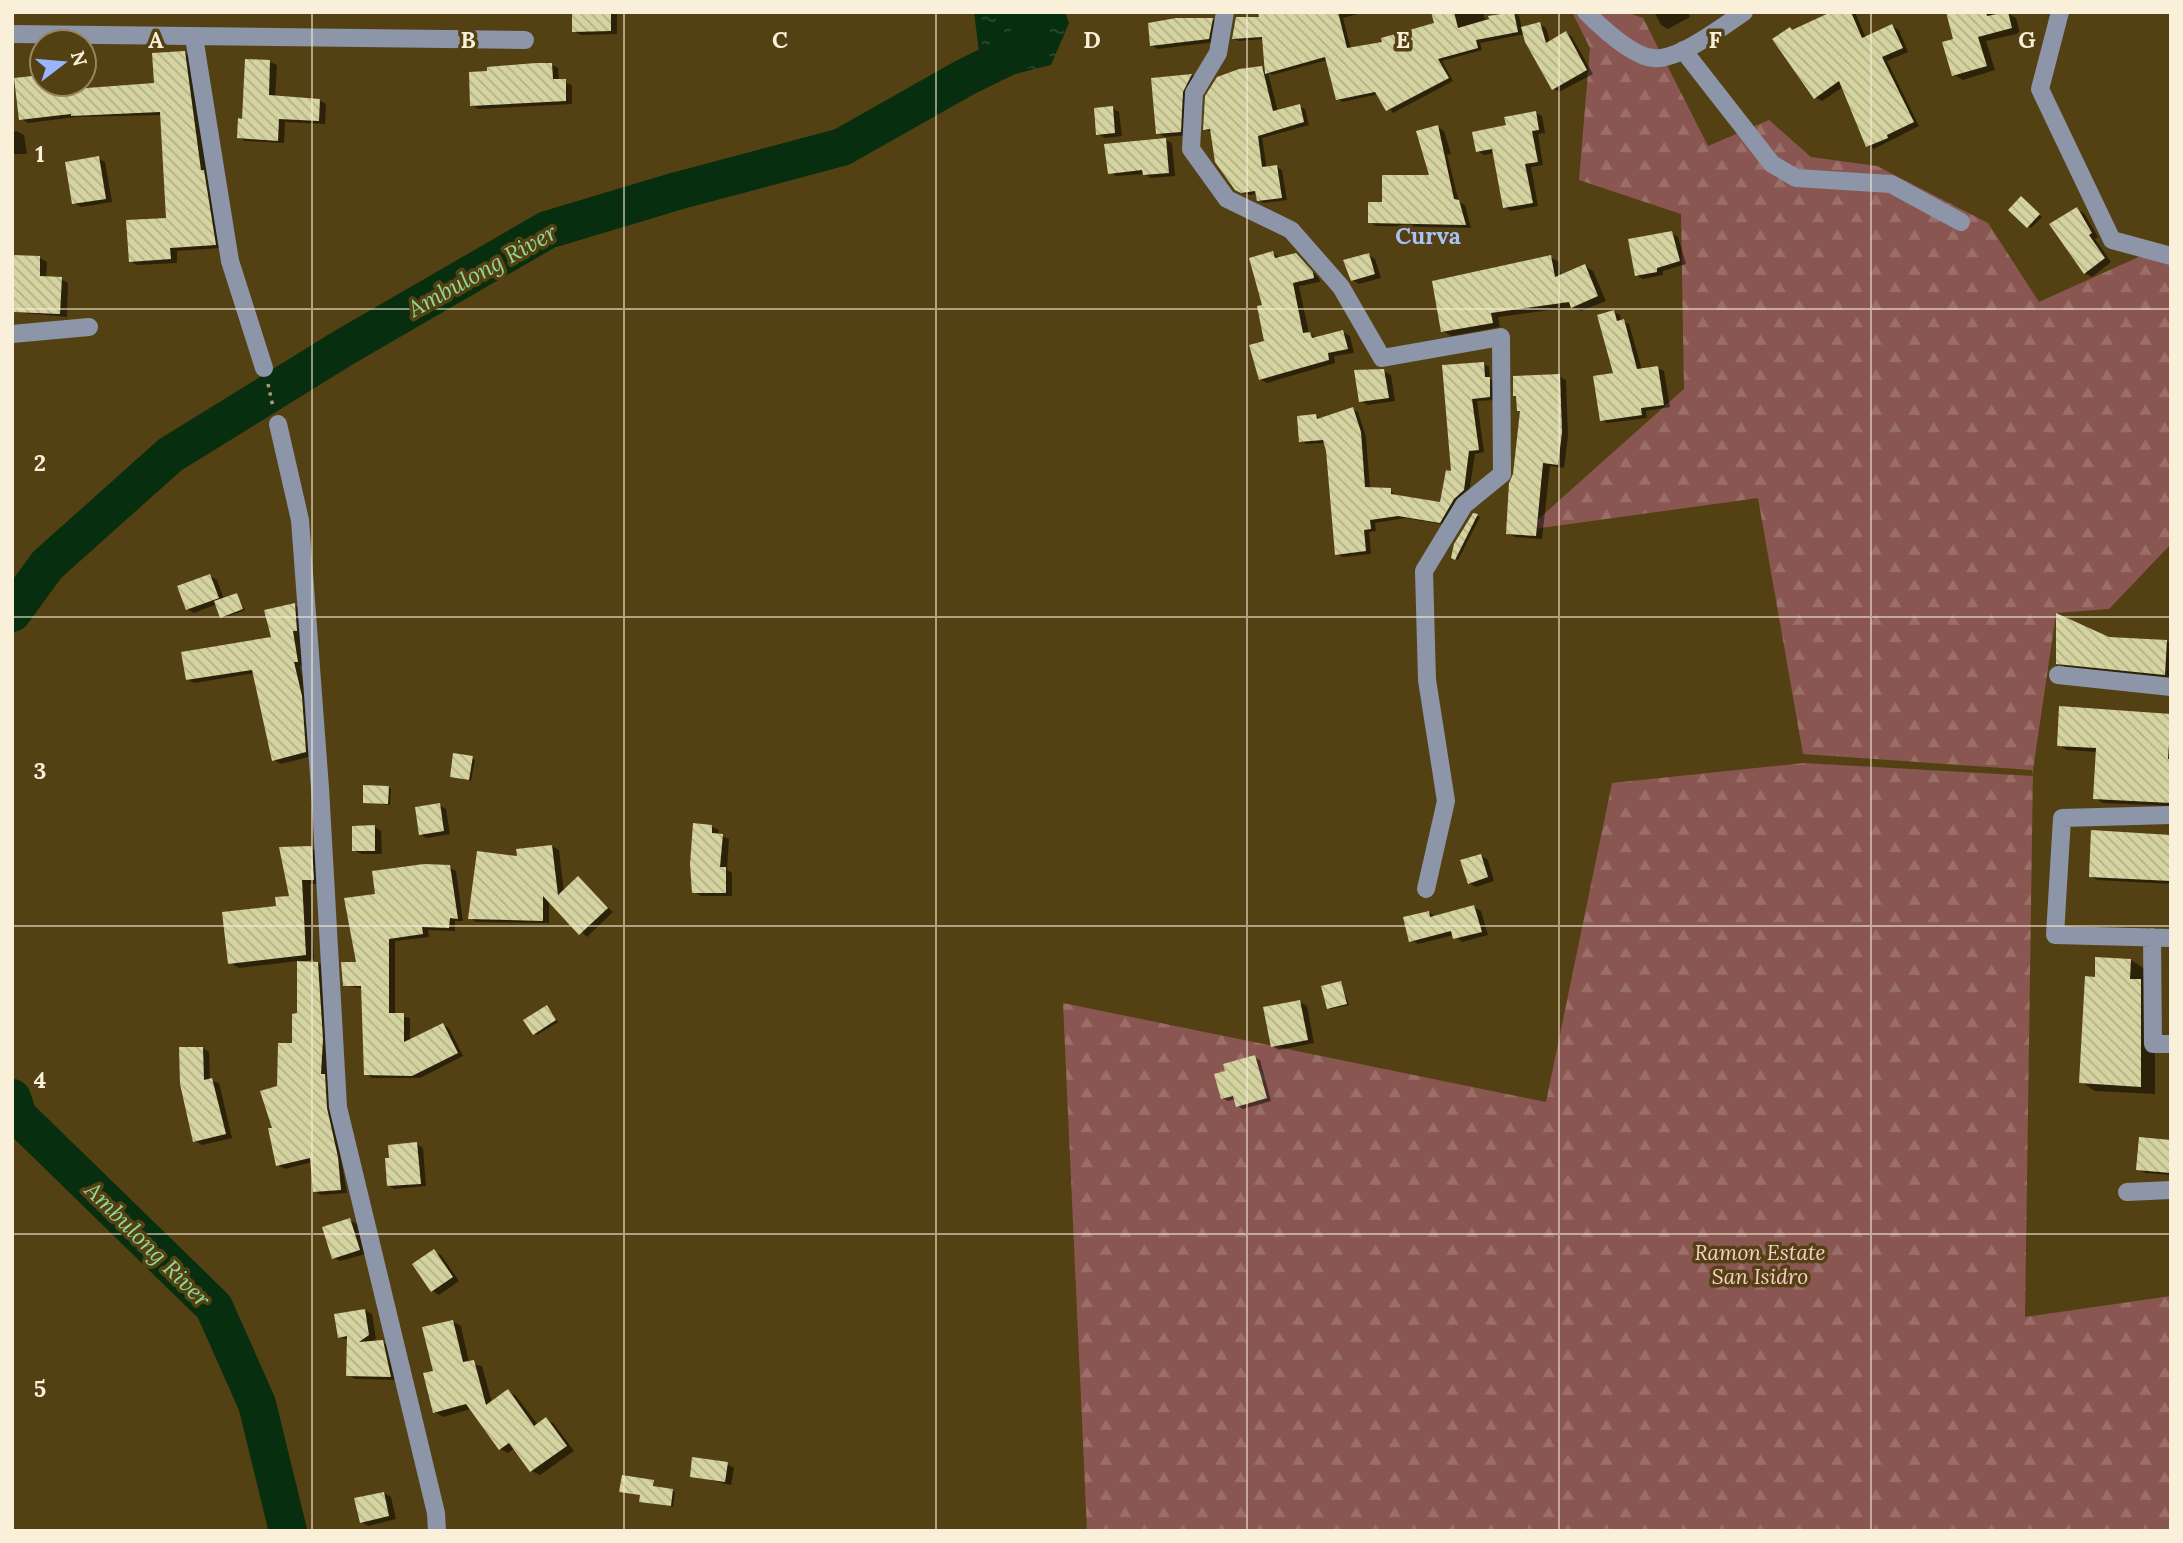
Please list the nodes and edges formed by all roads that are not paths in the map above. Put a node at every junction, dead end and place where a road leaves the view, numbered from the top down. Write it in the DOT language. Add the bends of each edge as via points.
graph roads {
  1 [pos="1225,12"];
  2 [pos="1586,12"];
  3 [pos="1744,12"];
  4 [pos="2060,12"];
  5 [pos="12,34"];
  6 [pos="194,37"];
  7 [pos="525,40"];
  8 [pos="1683,50"];
  9 [pos="1961,222"];
  10 [pos="2171,256"];
  11 [pos="89,327"];
  12 [pos="12,334"];
  13 [pos="264,368"];
  14 [pos="278,424"];
  15 [pos="2058,675"];
  16 [pos="2171,687"];
  17 [pos="2171,815"];
  18 [pos="1426,889"];
  19 [pos="2152,937"];
  20 [pos="2171,939"];
  21 [pos="2171,1044"];
  22 [pos="2171,1190"];
  23 [pos="2127,1192"];
  24 [pos="437,1531"];
  1 -- 18 [label="street" via="1218,53 1194,93 1191,149 1227,199 1291,230 1341,287 1382,358 1501,337 1502,474 1464,505 1424,571 1427,680 1446,800"];
  2 -- 8 [label="street" via="1625,46 1653,58"];
  3 -- 8 [label="street"];
  4 -- 10 [label="street" via="2040,89 2112,240"];
  5 -- 6 [label="street"];
  6 -- 7 [label="street"];
  6 -- 13 [label="street" via="230,261"];
  8 -- 9 [label="street" via="1772,164 1796,178 1891,184"];
  11 -- 12 [label="street"];
  14 -- 24 [label="street" via="300,520 338,1107"];
  15 -- 16 [label="street"];
  17 -- 19 [label="street" via="2062,818 2056,935"];
  19 -- 20 [label="street"];
  19 -- 21 [label="street" via="2153,1044"];
  22 -- 23 [label="street"];
}
